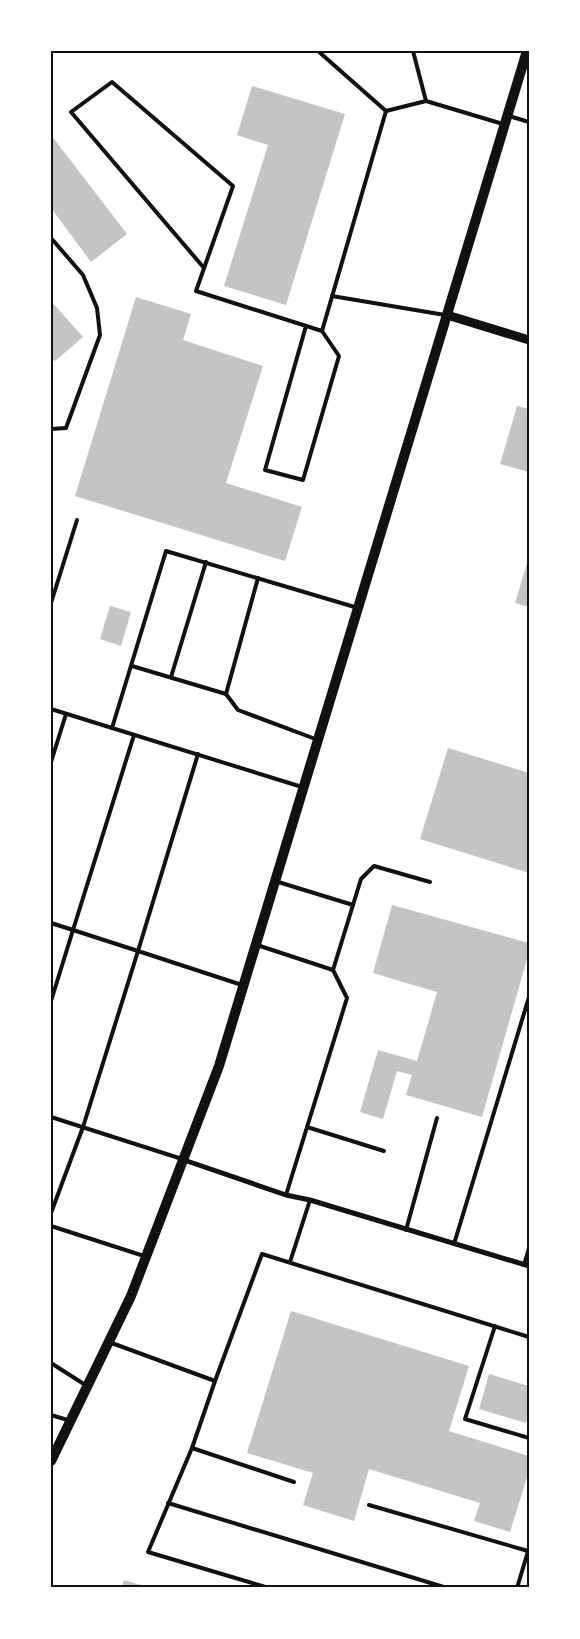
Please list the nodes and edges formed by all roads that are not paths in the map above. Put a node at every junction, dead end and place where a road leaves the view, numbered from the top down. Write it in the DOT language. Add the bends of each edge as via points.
graph roads {
  1 [pos="318,51"];
  2 [pos="413,51"];
  3 [pos="527,51"];
  4 [pos="426,101"];
  5 [pos="386,112"];
  6 [pos="506,120"];
  7 [pos="529,122"];
  8 [pos="51,238"];
  9 [pos="204,268"];
  10 [pos="332,296"];
  11 [pos="447,315"];
  12 [pos="306,326"];
  13 [pos="322,330"];
  14 [pos="529,340"];
  15 [pos="51,429"];
  16 [pos="77,520"];
  17 [pos="206,562"];
  18 [pos="258,578"];
  19 [pos="51,604"];
  20 [pos="358,608"];
  21 [pos="132,666"];
  22 [pos="171,677"];
  23 [pos="226,694"];
  24 [pos="51,710"];
  25 [pos="66,714"];
  26 [pos="112,728"];
  27 [pos="134,735"];
  28 [pos="318,740"];
  29 [pos="198,754"];
  30 [pos="51,762"];
  31 [pos="304,787"];
  32 [pos="276,881"];
  33 [pos="430,882"];
  34 [pos="353,905"];
  35 [pos="51,923"];
  36 [pos="73,930"];
  37 [pos="256,945"];
  38 [pos="138,951"];
  39 [pos="333,970"];
  40 [pos="244,985"];
  41 [pos="529,997"];
  42 [pos="51,1001"];
  43 [pos="51,1117"];
  44 [pos="438,1118"];
  45 [pos="83,1127"];
  46 [pos="307,1127"];
  47 [pos="384,1151"];
  48 [pos="184,1160"];
  49 [pos="286,1195"];
  50 [pos="310,1200"];
  51 [pos="51,1213"];
  52 [pos="51,1226"];
  53 [pos="406,1230"];
  54 [pos="454,1244"];
  55 [pos="529,1248"];
  56 [pos="146,1257"];
  57 [pos="290,1262"];
  58 [pos="526,1265"];
  59 [pos="495,1326"];
  60 [pos="529,1337"];
  61 [pos="109,1342"];
  62 [pos="51,1363"];
  63 [pos="215,1382"];
  64 [pos="87,1387"];
  65 [pos="51,1415"];
  66 [pos="71,1421"];
  67 [pos="529,1438"];
  68 [pos="192,1448"];
  69 [pos="51,1461"];
  70 [pos="294,1482"];
  71 [pos="168,1503"];
  72 [pos="370,1505"];
  73 [pos="528,1550"];
  74 [pos="269,1588"];
  75 [pos="447,1588"];
  76 [pos="517,1588"];
  1 -- 5 [label="lane"];
  2 -- 4 [label="lane"];
  3 -- 6 [label="main road"];
  4 -- 5 [label="lane"];
  4 -- 6 [label="lane"];
  5 -- 10 [label="lane"];
  6 -- 7 [label="lane"];
  6 -- 11 [label="main road"];
  8 -- 15 [label="lane" via="83,275 97,308 100,335 66,428"];
  9 -- 9 [label="lane" via="233,186 112,82 71,112"];
  9 -- 12 [label="lane" via="196,291"];
  10 -- 11 [label="lane"];
  10 -- 13 [label="lane"];
  11 -- 14 [label="street"];
  11 -- 20 [label="main road"];
  12 -- 13 [label="lane"];
  12 -- 13 [label="lane" via="265,470 303,480 339,356"];
  16 -- 19 [label="lane"];
  17 -- 18 [label="lane"];
  17 -- 21 [label="lane" via="166,551"];
  17 -- 22 [label="lane"];
  18 -- 20 [label="lane"];
  18 -- 23 [label="lane"];
  20 -- 28 [label="main road"];
  21 -- 22 [label="lane"];
  21 -- 26 [label="lane"];
  22 -- 23 [label="lane"];
  23 -- 28 [label="lane" via="238,710"];
  24 -- 25 [label="lane"];
  25 -- 26 [label="lane"];
  25 -- 30 [label="lane"];
  26 -- 27 [label="lane"];
  27 -- 29 [label="lane"];
  27 -- 36 [label="lane"];
  28 -- 31 [label="main road"];
  29 -- 31 [label="lane"];
  29 -- 38 [label="lane"];
  31 -- 32 [label="main road"];
  32 -- 34 [label="lane"];
  32 -- 37 [label="main road"];
  33 -- 34 [label="lane" via="374,866 361,879"];
  34 -- 39 [label="lane"];
  35 -- 36 [label="lane"];
  36 -- 38 [label="lane"];
  36 -- 42 [label="lane"];
  37 -- 39 [label="lane"];
  37 -- 40 [label="main road"];
  38 -- 40 [label="lane"];
  38 -- 45 [label="lane"];
  39 -- 46 [label="lane" via="347,998"];
  40 -- 48 [label="main road" via="219,1066"];
  41 -- 54 [label="lane"];
  43 -- 45 [label="lane"];
  44 -- 53 [label="lane"];
  45 -- 48 [label="lane"];
  45 -- 51 [label="lane"];
  46 -- 47 [label="lane"];
  46 -- 49 [label="lane"];
  48 -- 49 [label="street"];
  48 -- 56 [label="main road"];
  49 -- 50 [label="street"];
  50 -- 53 [label="street"];
  50 -- 57 [label="lane"];
  52 -- 56 [label="lane"];
  53 -- 54 [label="street"];
  54 -- 58 [label="street"];
  55 -- 58 [label="lane"];
  56 -- 61 [label="main road"];
  57 -- 59 [label="lane"];
  57 -- 63 [label="lane" via="262,1254"];
  59 -- 60 [label="lane"];
  59 -- 67 [label="lane" via="465,1419"];
  61 -- 63 [label="lane"];
  61 -- 64 [label="main road"];
  62 -- 64 [label="lane"];
  63 -- 68 [label="lane"];
  64 -- 66 [label="main road"];
  65 -- 66 [label="lane"];
  66 -- 69 [label="main road"];
  68 -- 70 [label="lane"];
  68 -- 71 [label="lane"];
  71 -- 74 [label="lane" via="148,1552"];
  71 -- 75 [label="lane"];
  72 -- 73 [label="lane"];
  73 -- 76 [label="lane"];
}
